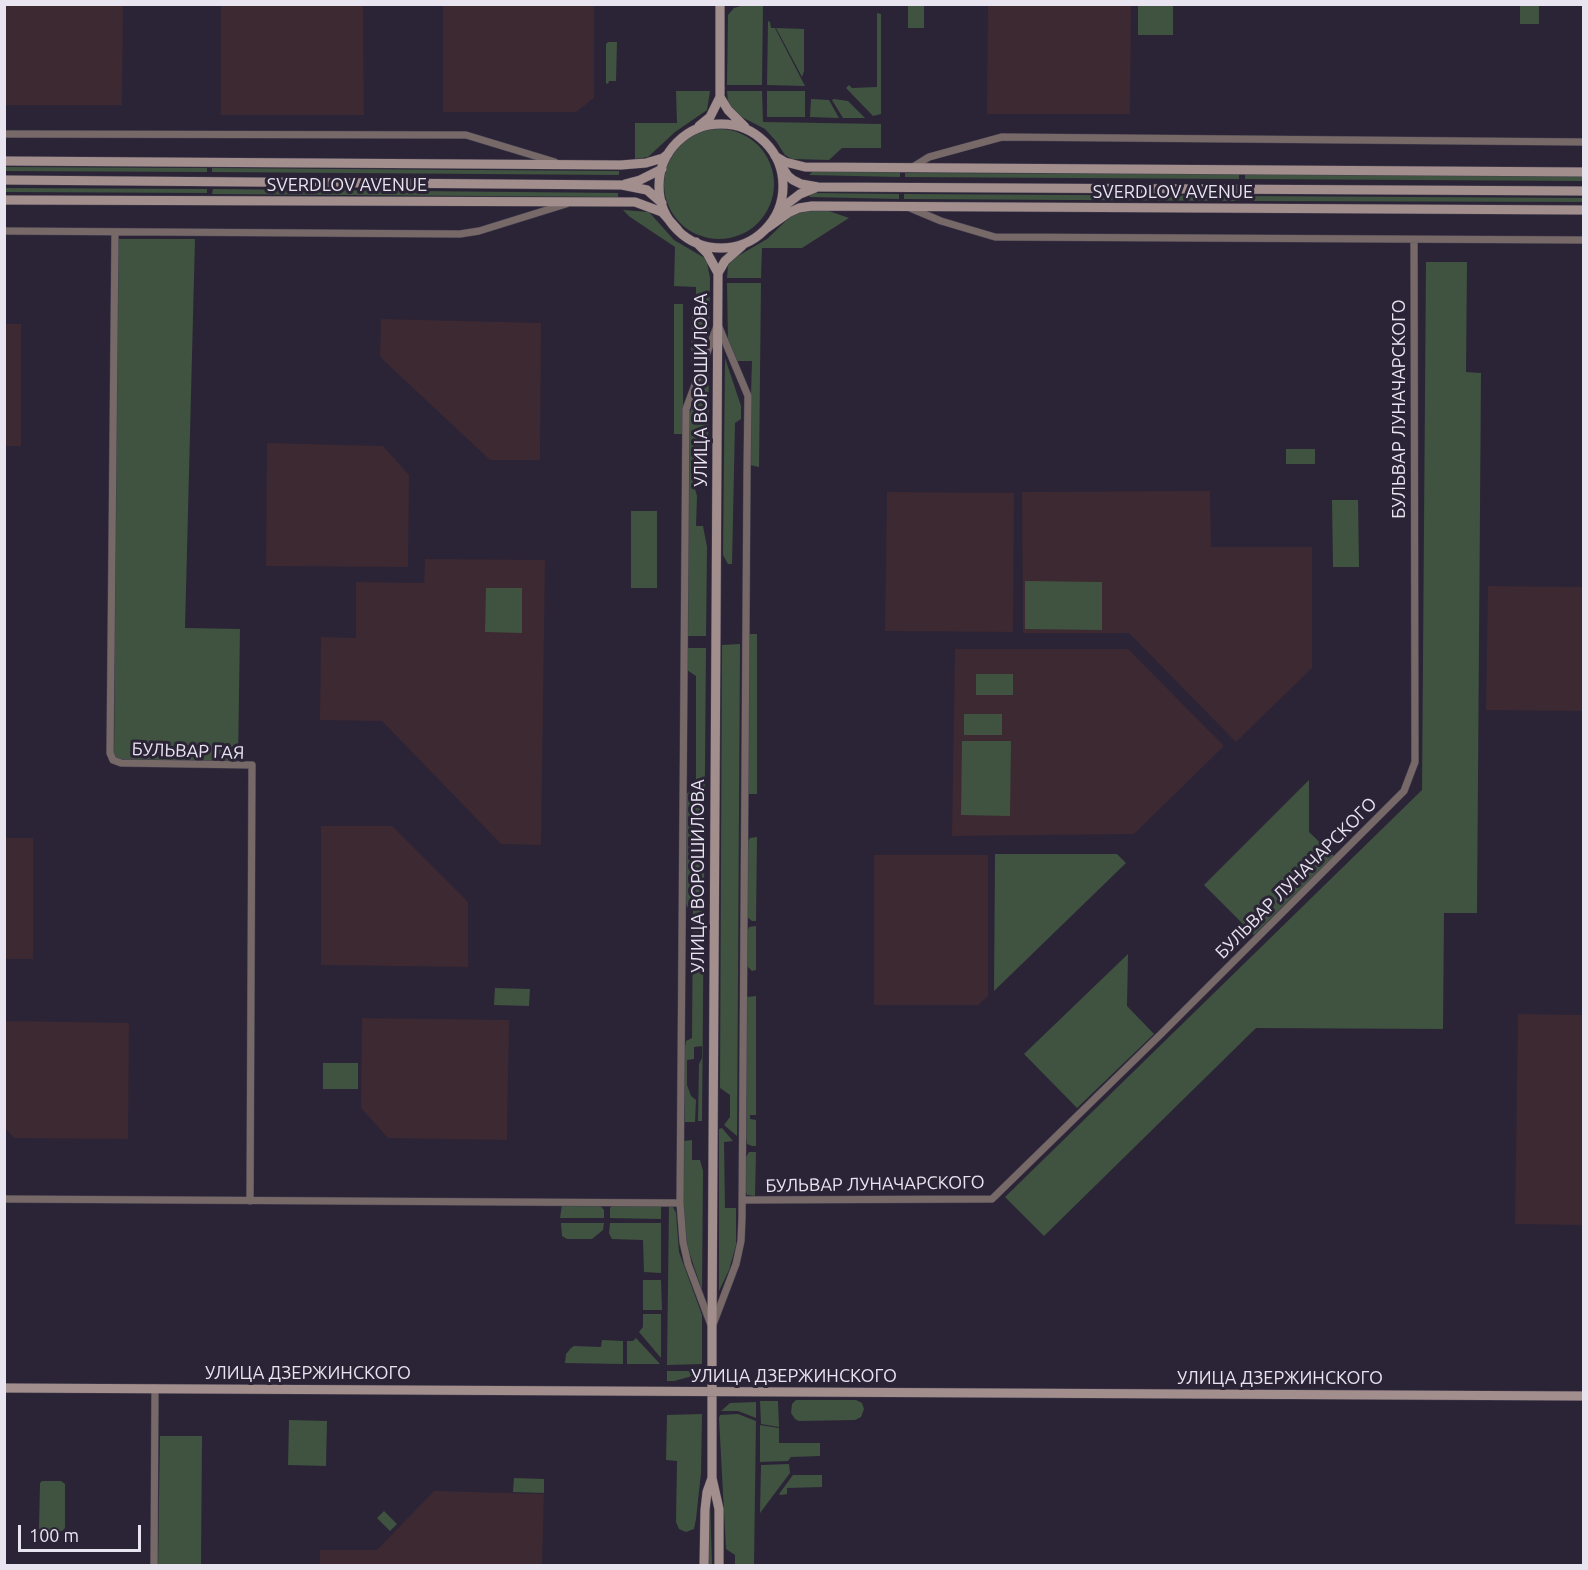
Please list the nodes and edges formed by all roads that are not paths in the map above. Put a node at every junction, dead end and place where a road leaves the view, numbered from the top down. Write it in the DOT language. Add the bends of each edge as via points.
graph roads {
  1 [pos="720,4"];
  2 [pos="720,97"];
  3 [pos="692,131"];
  4 [pos="750,131"];
  5 [pos="4,134"];
  6 [pos="1584,142"];
  7 [pos="668,154"];
  8 [pos="778,160"];
  9 [pos="4,161"];
  10 [pos="564,165"];
  11 [pos="912,167"];
  12 [pos="662,170"];
  13 [pos="1584,172"];
  14 [pos="4,180"];
  15 [pos="622,184"];
  16 [pos="818,187"];
  17 [pos="1584,191"];
  18 [pos="4,200"];
  19 [pos="574,202"];
  20 [pos="662,203"];
  21 [pos="910,208"];
  22 [pos="1584,210"];
  23 [pos="777,213"];
  24 [pos="767,228"];
  25 [pos="678,230"];
  26 [pos="4,231"];
  27 [pos="114,232"];
  28 [pos="1414,240"];
  29 [pos="1584,240"];
  30 [pos="749,241"];
  31 [pos="696,242"];
  32 [pos="718,273"];
  33 [pos="718,323"];
  34 [pos="4,1199"];
  35 [pos="742,1200"];
  36 [pos="250,1201"];
  37 [pos="680,1203"];
  38 [pos="712,1328"];
  39 [pos="4,1388"];
  40 [pos="155,1388"];
  41 [pos="712,1392"];
  42 [pos="1584,1396"];
  43 [pos="712,1478"];
  44 [pos="154,1566"];
  45 [pos="704,1566"];
  46 [pos="719,1566"];
  1 -- 2 [label="main road"];
  2 -- 3 [label="main road" via="710,117"];
  2 -- 4 [label="main road" via="734,118"];
  3 -- 4 [label="main road" via="719,124"];
  3 -- 7 [label="main road"];
  4 -- 8 [label="main road" via="763,140"];
  5 -- 10 [label="street" via="466,135"];
  6 -- 11 [label="street" via="1002,137 929,157"];
  7 -- 10 [label="main road, SVERDLOV AVENUE" via="646,163"];
  7 -- 12 [label="main road"];
  8 -- 11 [label="main road, SVERDLOV AVENUE" via="805,167"];
  8 -- 16 [label="main road, SVERDLOV AVENUE" via="793,180"];
  8 -- 23 [label="main road" via="783,178"];
  9 -- 10 [label="main road, SVERDLOV AVENUE"];
  11 -- 13 [label="main road, SVERDLOV AVENUE"];
  12 -- 15 [label="main road, SVERDLOV AVENUE"];
  12 -- 20 [label="main road"];
  14 -- 15 [label="main road, SVERDLOV AVENUE"];
  15 -- 20 [label="main road, SVERDLOV AVENUE" via="646,190"];
  16 -- 17 [label="main road, SVERDLOV AVENUE"];
  16 -- 23 [label="main road, SVERDLOV AVENUE" via="792,199"];
  18 -- 19 [label="main road, SVERDLOV AVENUE"];
  19 -- 25 [label="main road, SVERDLOV AVENUE" via="647,205 662,212"];
  19 -- 27 [label="street" via="460,234"];
  20 -- 25 [label="main road"];
  21 -- 22 [label="main road, SVERDLOV AVENUE"];
  21 -- 24 [label="main road, SVERDLOV AVENUE" via="812,206 788,213"];
  21 -- 28 [label="street" via="994,237"];
  23 -- 24 [label="main road"];
  24 -- 30 [label="main road"];
  25 -- 31 [label="main road"];
  26 -- 27 [label="street"];
  27 -- 36 [label="street, БУЛЬВАР ГАЯ" via="110,753 120,763 252,765"];
  28 -- 29 [label="street"];
  28 -- 35 [label="street, БУЛЬВАР ЛУНАЧАРСКОГО" via="1415,762 1404,791 992,1199"];
  30 -- 31 [label="main road" via="718,248"];
  30 -- 32 [label="main road" via="725,261"];
  31 -- 32 [label="main road"];
  32 -- 33 [label="main road, УЛИЦА ВОРОШИЛОВА"];
  33 -- 35 [label="street" via="748,396"];
  33 -- 37 [label="street" via="687,409"];
  33 -- 38 [label="main road, УЛИЦА ВОРОШИЛОВА"];
  34 -- 36 [label="street"];
  35 -- 38 [label="street" via="736,1264"];
  36 -- 37 [label="street"];
  37 -- 38 [label="street" via="688,1264"];
  38 -- 41 [label="main road, УЛИЦА ВОРОШИЛОВА"];
  39 -- 40 [label="main road, УЛИЦА ДЗЕРЖИНСКОГО"];
  40 -- 41 [label="main road, УЛИЦА ДЗЕРЖИНСКОГО"];
  40 -- 44 [label="street"];
  41 -- 42 [label="main road, УЛИЦА ДЗЕРЖИНСКОГО"];
  41 -- 43 [label="main road, УЛИЦА ВОРОШИЛОВА"];
  43 -- 45 [label="main road, УЛИЦА ВОРОШИЛОВА" via="705,1510"];
  43 -- 46 [label="main road, УЛИЦА ВОРОШИЛОВА" via="718,1509"];
}
